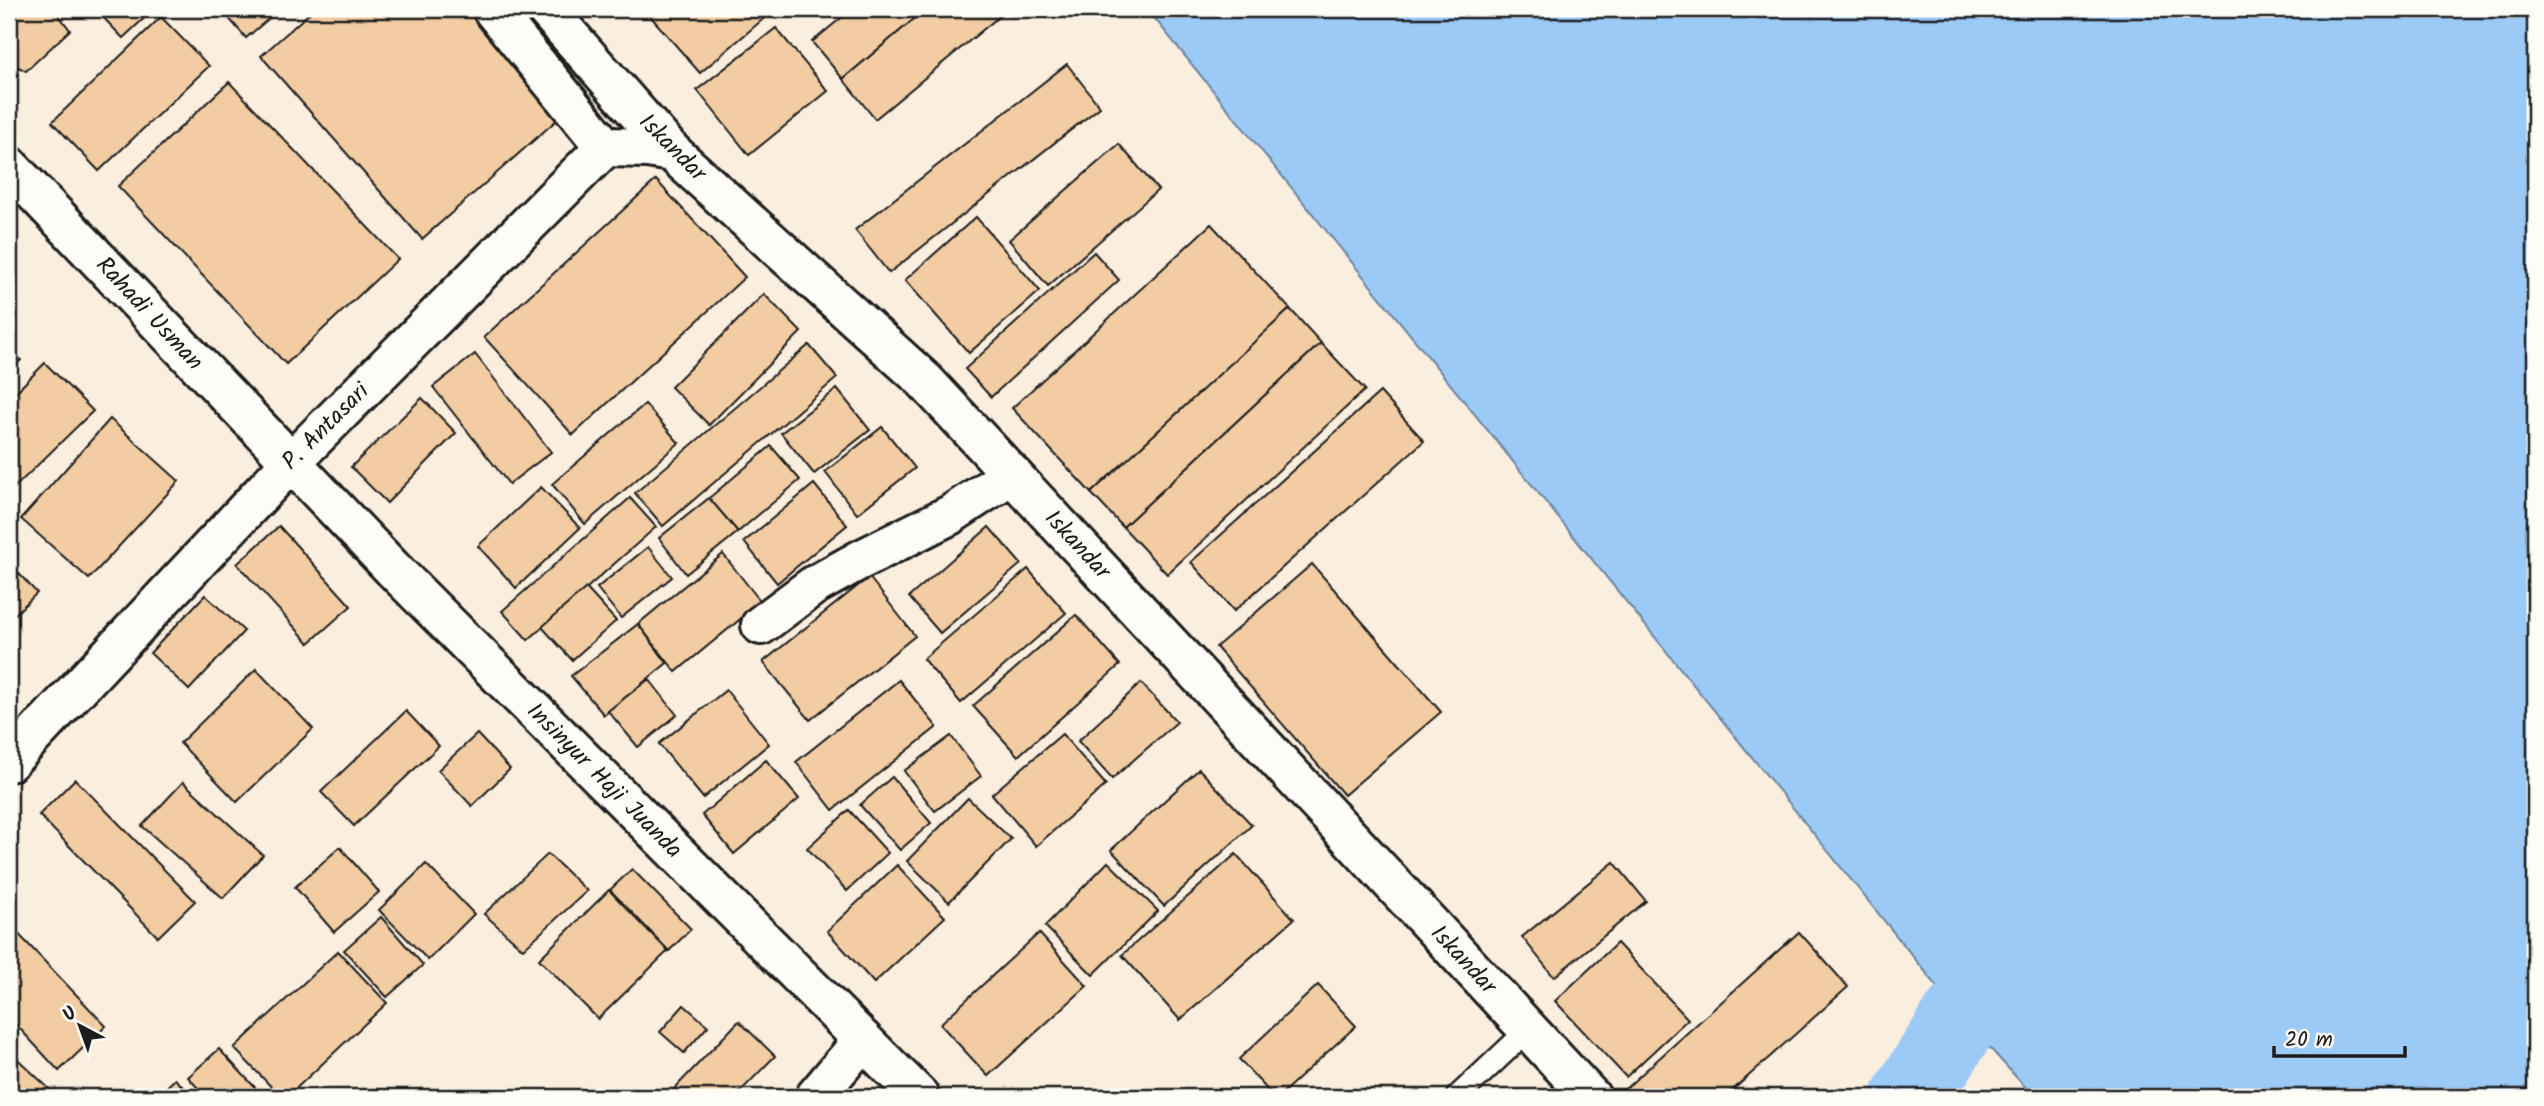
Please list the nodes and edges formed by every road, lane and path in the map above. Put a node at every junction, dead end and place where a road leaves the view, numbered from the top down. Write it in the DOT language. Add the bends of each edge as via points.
graph roads {
  1 [pos="492,9"];
  2 [pos="546,9"];
  3 [pos="605,147"];
  4 [pos="672,152"];
  5 [pos="9,166"];
  6 [pos="290,463"];
  7 [pos="1012,474"];
  8 [pos="761,625"];
  9 [pos="9,762"];
  10 [pos="1528,1030"];
  11 [pos="863,1040"];
  12 [pos="815,1097"];
  13 [pos="920,1097"];
  14 [pos="1457,1097"];
  15 [pos="1591,1097"];
  1 -- 3 [label="street, Iskandar"];
  2 -- 4 [label="street, Iskandar"];
  3 -- 4 [label="street"];
  3 -- 6 [label="street, P. Antasari"];
  4 -- 7 [label="street, Iskandar" via="925,381"];
  5 -- 6 [label="street, Rahadi Usman"];
  6 -- 9 [label="street, P. Antasari"];
  6 -- 11 [label="street, Insinyur Haji Juanda"];
  7 -- 8 [label="street" via="950,515 813,586"];
  7 -- 10 [label="street, Iskandar"];
  10 -- 14 [label="lane"];
  10 -- 15 [label="street, Iskandar"];
  11 -- 12 [label="street"];
  11 -- 13 [label="street, Insinyur Haji Juanda"];
}
